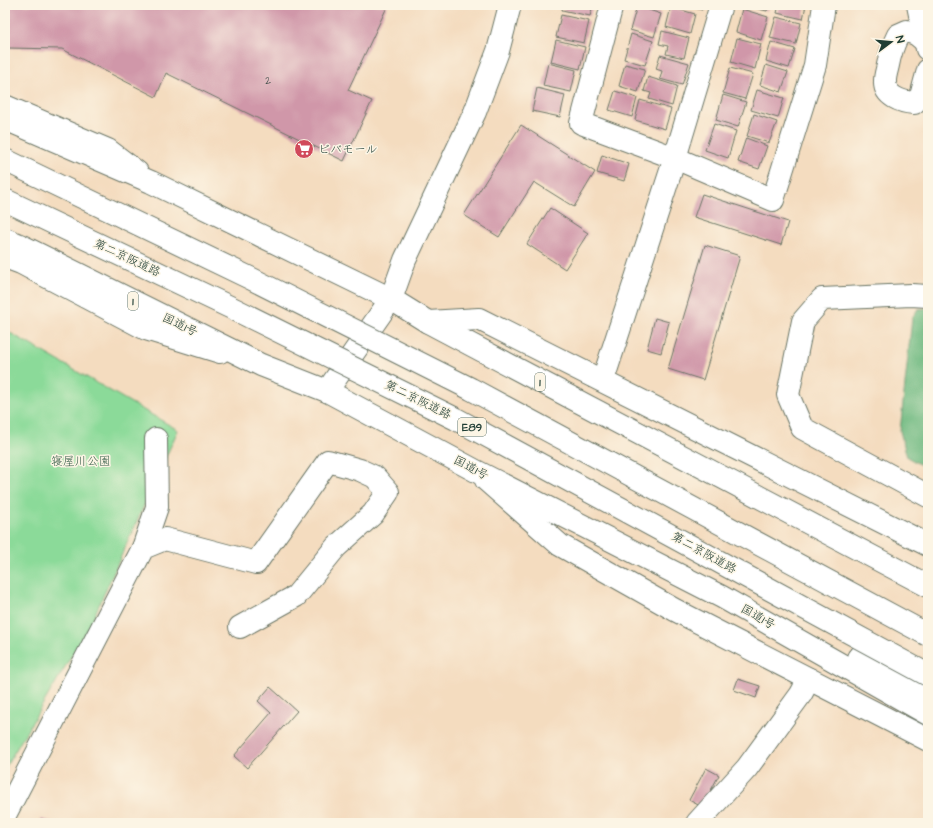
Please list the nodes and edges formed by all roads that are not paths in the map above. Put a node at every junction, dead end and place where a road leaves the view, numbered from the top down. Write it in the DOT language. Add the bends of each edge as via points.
graph roads {
  1 [pos="510,5"];
  2 [pos="612,5"];
  3 [pos="721,5"];
  4 [pos="824,5"];
  5 [pos="918,5"];
  6 [pos="927,50"];
  7 [pos="928,70"];
  8 [pos="5,106"];
  9 [pos="5,119"];
  10 [pos="675,158"];
  11 [pos="5,160"];
  12 [pos="151,182"];
  13 [pos="5,200"];
  14 [pos="5,239"];
  15 [pos="5,257"];
  16 [pos="928,296"];
  17 [pos="391,299"];
  18 [pos="428,322"];
  19 [pos="261,365"];
  20 [pos="603,380"];
  21 [pos="327,391"];
  22 [pos="623,425"];
  23 [pos="156,439"];
  24 [pos="476,471"];
  25 [pos="928,496"];
  26 [pos="928,545"];
  27 [pos="143,548"];
  28 [pos="928,586"];
  29 [pos="928,596"];
  30 [pos="750,613"];
  31 [pos="240,628"];
  32 [pos="928,635"];
  33 [pos="928,675"];
  34 [pos="809,679"];
  35 [pos="928,693"];
  36 [pos="928,714"];
  37 [pos="928,740"];
  38 [pos="5,816"];
  39 [pos="697,823"];
  1 -- 17 [label="main road" via="498,52 475,112 405,260"];
  2 -- 10 [label="main road" via="581,123"];
  3 -- 10 [label="main road"];
  4 -- 10 [label="main road" via="815,65 773,200"];
  5 -- 6 [label="main road"];
  6 -- 7 [label="main road" via="916,34 907,31 898,35 884,82 887,92 905,103 914,103 921,96"];
  8 -- 12 [label="main road" via="108,150"];
  9 -- 12 [label="main road, 1"];
  10 -- 20 [label="main road"];
  11 -- 32 [label="main road, bridge" via="250,278 471,390"];
  12 -- 17 [label="main road, 1"];
  13 -- 33 [label="main road, 第二京阪道路 / E89, bridge" via="456,419"];
  14 -- 19 [label="main road, 国道1号 / 1"];
  15 -- 19 [label="main road" via="146,329"];
  16 -- 25 [label="main road" via="822,299 803,321 788,395 802,428"];
  17 -- 18 [label="main road, 1"];
  17 -- 21 [label="main road"];
  18 -- 20 [label="main road" via="479,319"];
  18 -- 22 [label="main road, 1"];
  19 -- 21 [label="main road, 国道1号 / 1"];
  20 -- 26 [label="main road"];
  21 -- 24 [label="main road, 国道1号 / 1"];
  22 -- 28 [label="main road, 1"];
  22 -- 29 [label="main road" via="722,486"];
  23 -- 27 [label="main road" via="157,507"];
  24 -- 30 [label="main road, 国道1号 / 1"];
  24 -- 34 [label="main road" via="560,545 675,610"];
  27 -- 31 [label="main road" via="165,539 256,563 328,461 375,477 388,492 373,514 336,547 296,596"];
  27 -- 38 [label="main road"];
  30 -- 35 [label="main road" via="864,661"];
  30 -- 36 [label="main road, 国道1号 / 1"];
  34 -- 37 [label="main road"];
  34 -- 39 [label="main road" via="748,768"];
}
